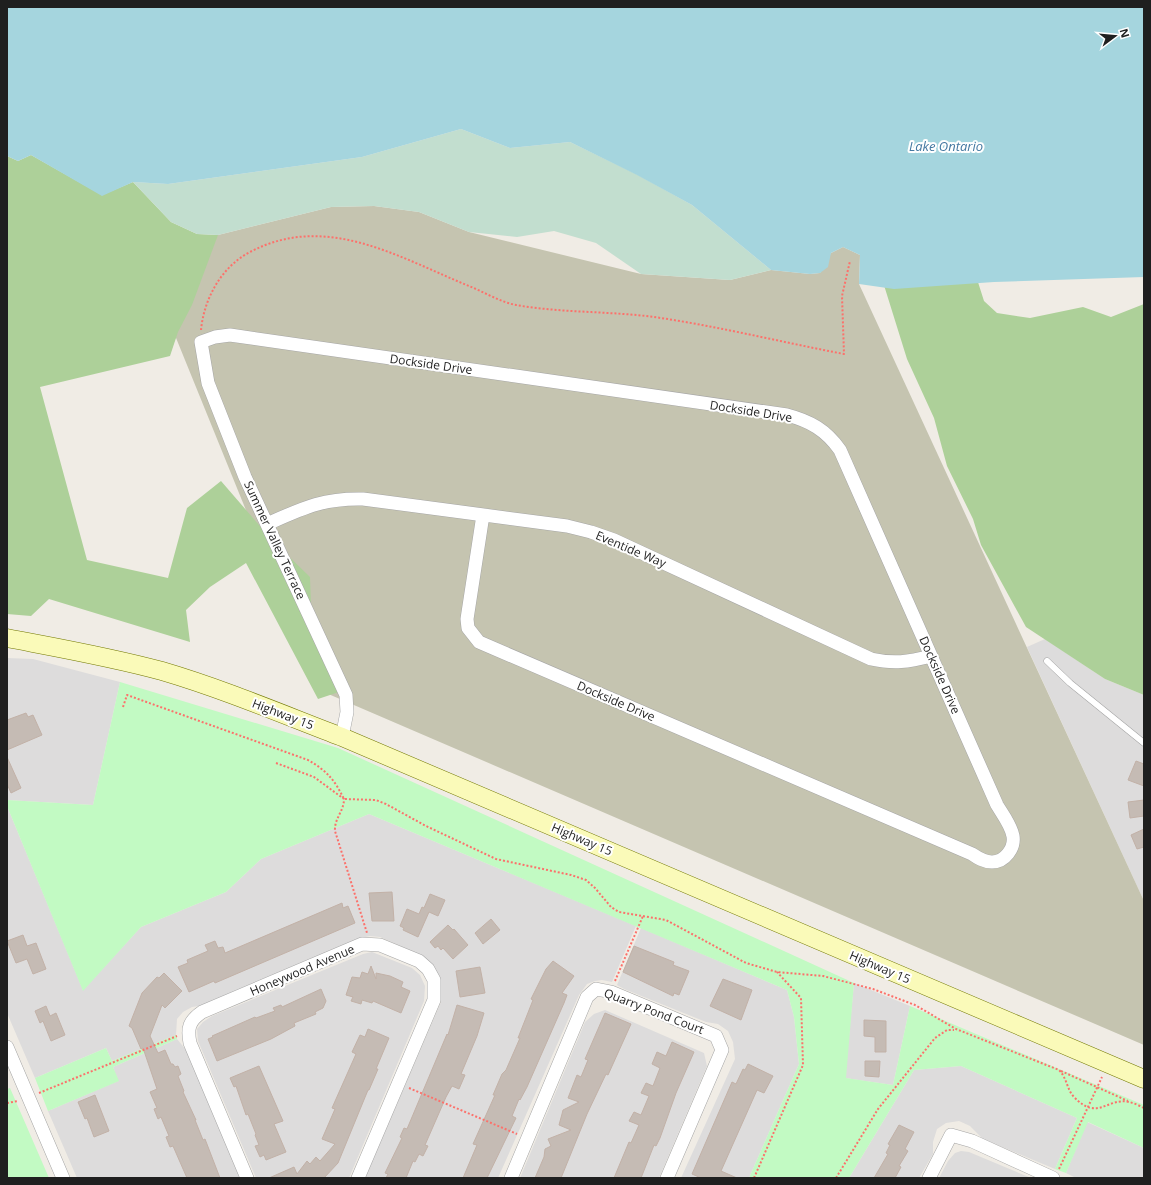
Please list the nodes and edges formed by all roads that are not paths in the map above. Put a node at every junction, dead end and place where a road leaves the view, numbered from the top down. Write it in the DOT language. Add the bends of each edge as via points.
graph roads {
  1 [pos="200,342"];
  2 [pos="483,515"];
  3 [pos="267,524"];
  4 [pos="7,638"];
  5 [pos="931,656"];
  6 [pos="1047,661"];
  7 [pos="342,737"];
  8 [pos="1144,743"];
  9 [pos="7,1048"];
  10 [pos="1144,1079"];
  11 [pos="1056,1174"];
  12 [pos="63,1178"];
  13 [pos="247,1178"];
  14 [pos="358,1178"];
  15 [pos="511,1178"];
  16 [pos="666,1178"];
  17 [pos="929,1178"];
  1 -- 3 [label="street, Summer Valley Terrace" via="208,383 245,477"];
  1 -- 5 [label="street, Dockside Drive" via="230,335 779,414 804,420 831,437 840,450"];
  2 -- 3 [label="street, Eventide Way" via="363,499 344,499 307,506"];
  2 -- 5 [label="street, Eventide Way" via="567,526 614,540 871,659 890,663 910,662"];
  2 -- 5 [label="street, Dockside Drive" via="467,619 468,628 479,642 982,860 993,862 1004,858 1012,850 1011,828 997,805"];
  3 -- 7 [label="street, Summer Valley Terrace" via="346,695 347,712"];
  4 -- 7 [label="main road, Highway 15" via="161,671 225,692"];
  6 -- 8 [label="lane"];
  7 -- 10 [label="main road, Highway 15"];
  9 -- 12 [label="street"];
  11 -- 17 [label="street" via="951,1135"];
  13 -- 14 [label="street, Honeywood Avenue" via="190,1043 188,1032 192,1019 202,1012 362,944 380,944 419,961 428,969 434,980 434,1000"];
  15 -- 16 [label="street, Quarry Pond Court" via="587,997 596,989 611,992 716,1036 722,1050"];
}
